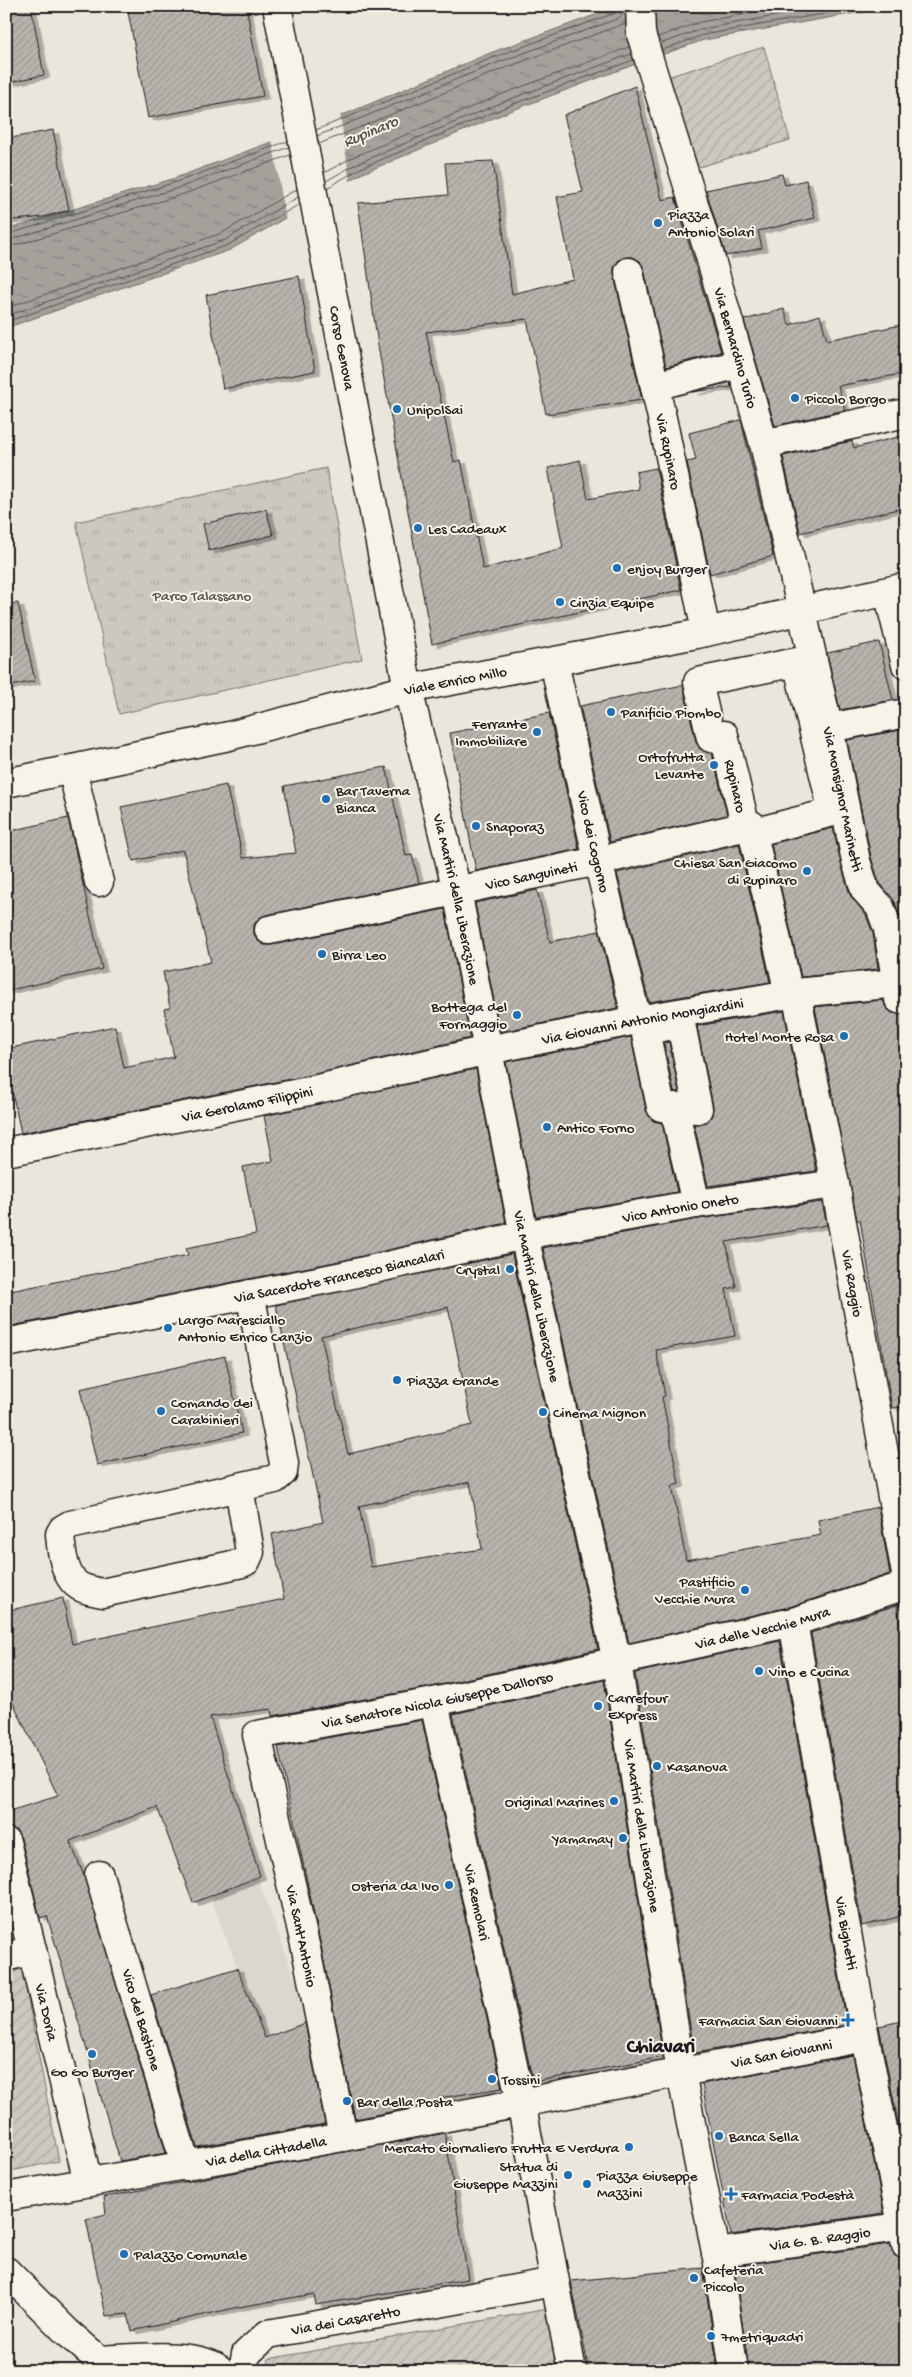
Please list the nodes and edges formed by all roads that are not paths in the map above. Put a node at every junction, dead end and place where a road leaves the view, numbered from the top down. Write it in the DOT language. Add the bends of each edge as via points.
graph roads {
  1 [pos="277,6"];
  2 [pos="640,6"];
  3 [pos="629,272"];
  4 [pos="740,364"];
  5 [pos="655,386"];
  6 [pos="906,413"];
  7 [pos="764,444"];
  8 [pos="897,589"];
  9 [pos="801,610"];
  10 [pos="706,632"];
  11 [pos="554,662"];
  12 [pos="906,665"];
  13 [pos="408,689"];
  14 [pos="906,713"];
  15 [pos="828,728"];
  16 [pos="72,769"];
  17 [pos="6,784"];
  18 [pos="751,825"];
  19 [pos="598,862"];
  20 [pos="99,882"];
  21 [pos="457,891"];
  22 [pos="269,930"];
  23 [pos="793,994"];
  24 [pos="901,994"];
  25 [pos="652,1021"];
  26 [pos="488,1050"];
  27 [pos="674,1107"];
  28 [pos="6,1152"];
  29 [pos="835,1184"];
  30 [pos="696,1204"];
  31 [pos="524,1235"];
  32 [pos="250,1294"];
  33 [pos="6,1342"];
  34 [pos="239,1487"];
  35 [pos="906,1574"];
  36 [pos="906,1585"];
  37 [pos="793,1622"];
  38 [pos="617,1662"];
  39 [pos="434,1702"];
  40 [pos="258,1735"];
  41 [pos="6,1842"];
  42 [pos="99,1875"];
  43 [pos="32,1950"];
  44 [pos="6,1957"];
  45 [pos="865,2037"];
  46 [pos="687,2065"];
  47 [pos="521,2102"];
  48 [pos="343,2137"];
  49 [pos="186,2166"];
  50 [pos="88,2182"];
  51 [pos="6,2197"];
  52 [pos="905,2233"];
  53 [pos="723,2256"];
  54 [pos="6,2271"];
  55 [pos="554,2282"];
  56 [pos="221,2371"];
  57 [pos="243,2371"];
  58 [pos="572,2371"];
  59 [pos="734,2371"];
  1 -- 13 [label="street, Corso Genova"];
  2 -- 4 [label="street, Via Bernardino Turio" via="641,34"];
  3 -- 5 [label="street, Via Rupinaro"];
  4 -- 5 [label="street"];
  4 -- 7 [label="street, Via Bernardino Turio"];
  5 -- 10 [label="street, Via Rupinaro"];
  6 -- 7 [label="street"];
  7 -- 9 [label="street, Via Bernardino Turio"];
  8 -- 9 [label="street, Viale Enrico Millo"];
  8 -- 12 [label="street"];
  9 -- 10 [label="street, Viale Enrico Millo"];
  9 -- 15 [label="street, Via Monsignor Marinetti"];
  10 -- 11 [label="street, Viale Enrico Millo"];
  11 -- 13 [label="street, Viale Enrico Millo"];
  11 -- 19 [label="street, Vico dei Cogorno"];
  13 -- 16 [label="street, Viale Enrico Millo" via="229,736"];
  13 -- 21 [label="street, Via Martiri della Liberazione"];
  14 -- 15 [label="street"];
  15 -- 24 [label="street, Via Monsignor Marinetti" via="856,861 865,890 880,907 888,928"];
  16 -- 17 [label="street, Viale Enrico Millo"];
  16 -- 20 [label="street"];
  18 -- 18 [label="street, Rupinaro" via="760,831 833,812 797,662 698,682 712,738 724,735 744,820"];
  18 -- 19 [label="street, Vico Sanguineti"];
  18 -- 23 [label="street, Via Raggio"];
  19 -- 21 [label="street, Vico Sanguineti"];
  19 -- 25 [label="street, Vico dei Cogorno"];
  21 -- 22 [label="street, Vico Sanguineti"];
  21 -- 26 [label="street, Via Martiri della Liberazione"];
  23 -- 24 [label="street, Via Monsignor Marinetti"];
  23 -- 25 [label="street, Via Giovanni Antonio Mongiardini"];
  23 -- 29 [label="street, Via Raggio"];
  25 -- 26 [label="street, Via Giovanni Antonio Mongiardini"];
  25 -- 27 [label="street" via="644,1030 662,1107"];
  25 -- 27 [label="street" via="681,1024 698,1109"];
  26 -- 28 [label="street, Via Gerolamo Filippini" via="309,1091"];
  26 -- 31 [label="street, Via Martiri della Liberazione"];
  27 -- 30 [label="street"];
  29 -- 30 [label="street, Vico Antonio Oneto"];
  29 -- 35 [label="street, Via Raggio"];
  30 -- 31 [label="street, Vico Antonio Oneto"];
  31 -- 32 [label="street, Via Sacerdote Francesco Biancalari"];
  31 -- 38 [label="street, Via Martiri della Liberazione"];
  32 -- 33 [label="street, Via Sacerdote Francesco Biancalari"];
  32 -- 34 [label="street" via="284,1463 283,1472 275,1479"];
  34 -- 34 [label="street" via="70,1525 60,1534 68,1573 80,1587 102,1593 246,1561 250,1552"];
  36 -- 37 [label="street, Via delle Vecchie Mura"];
  37 -- 38 [label="street, Via delle Vecchie Mura"];
  37 -- 45 [label="street, Via Bighetti"];
  38 -- 39 [label="street, Via Senatore Nicola Giuseppe Dallorso"];
  38 -- 46 [label="street, Via Martiri della Liberazione"];
  39 -- 40 [label="street, Via Senatore Nicola Giuseppe Dallorso"];
  39 -- 47 [label="street, Via Remolari"];
  40 -- 48 [label="street, Via Sant'Antonio" via="306,1949"];
  41 -- 43 [label="street, Via Doria"];
  42 -- 49 [label="street, Vico del Bastione"];
  43 -- 44 [label="street"];
  43 -- 50 [label="street, Via Doria"];
  45 -- 46 [label="street, Via San Giovanni"];
  45 -- 52 [label="street, Via Bighetti"];
  46 -- 47 [label="street, Via San Giovanni"];
  46 -- 53 [label="street"];
  47 -- 48 [label="street, Via della Cittadella"];
  47 -- 55 [label="street"];
  48 -- 49 [label="street, Via della Cittadella"];
  49 -- 50 [label="street, Via della Cittadella"];
  50 -- 51 [label="street, Via della Cittadella"];
  52 -- 53 [label="street, Via G. B. Raggio"];
  53 -- 59 [label="street"];
  54 -- 56 [label="street" via="100,2360 183,2357 216,2366"];
  55 -- 57 [label="street, Via dei Casaretto" via="268,2334 246,2354"];
  55 -- 58 [label="street"];
}
